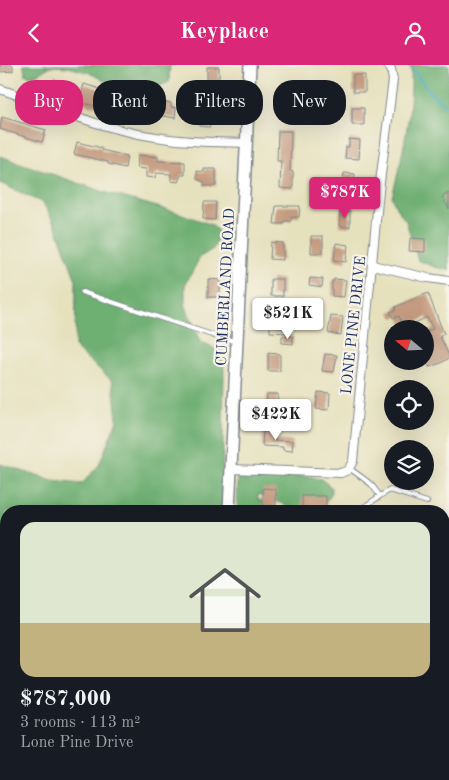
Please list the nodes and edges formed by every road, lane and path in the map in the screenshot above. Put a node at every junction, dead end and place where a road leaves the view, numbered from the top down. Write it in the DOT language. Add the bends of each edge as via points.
graph roads {
  1 [pos="250,65"];
  2 [pos="388,65"];
  3 [pos="0,89"];
  4 [pos="246,143"];
  5 [pos="372,265"];
  6 [pos="449,281"];
  7 [pos="82,292"];
  8 [pos="237,341"];
  9 [pos="349,468"];
  10 [pos="231,469"];
  11 [pos="380,496"];
  12 [pos="428,502"];
  13 [pos="229,505"];
  14 [pos="367,505"];
  1 -- 4 [label="main road, CUMBERLAND ROAD"];
  2 -- 5 [label="street, LONE PINE DRIVE" via="393,80"];
  3 -- 4 [label="street" via="89,120 148,136"];
  4 -- 8 [label="main road, CUMBERLAND ROAD"];
  5 -- 6 [label="street"];
  5 -- 9 [label="street, LONE PINE DRIVE" via="353,461"];
  7 -- 8 [label="lane"];
  8 -- 10 [label="main road, CUMBERLAND ROAD"];
  9 -- 10 [label="street" via="341,473"];
  9 -- 11 [label="lane"];
  10 -- 13 [label="main road, CUMBERLAND ROAD"];
  11 -- 12 [label="lane" via="390,490"];
  11 -- 14 [label="lane"];
}
